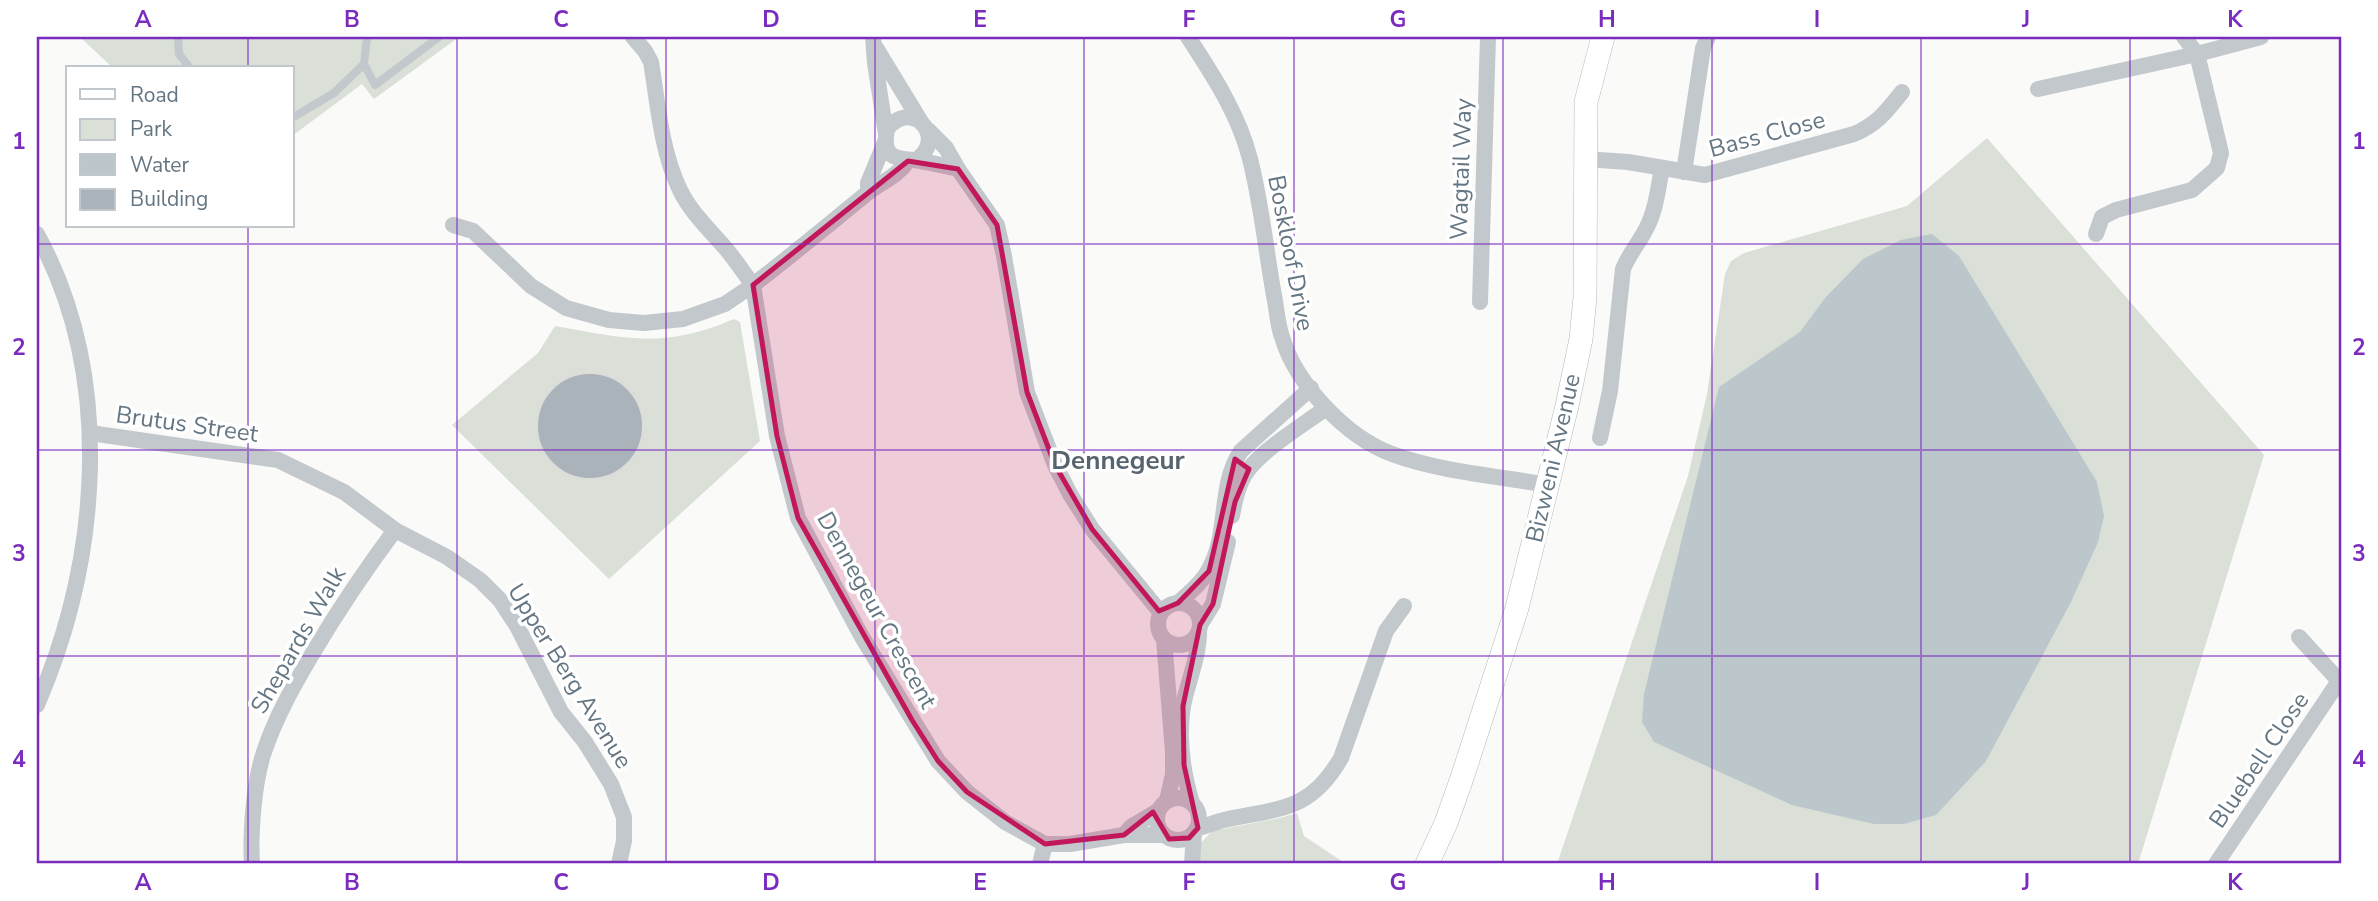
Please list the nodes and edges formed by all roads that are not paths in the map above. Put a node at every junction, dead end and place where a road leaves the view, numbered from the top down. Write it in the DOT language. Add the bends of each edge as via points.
graph roads {
  1 [pos="178,37"];
  2 [pos="367,37"];
  3 [pos="439,37"];
  4 [pos="633,37"];
  5 [pos="1188,37"];
  6 [pos="1488,37"];
  7 [pos="1603,37"];
  8 [pos="1708,37"];
  9 [pos="2184,37"];
  10 [pos="2261,37"];
  11 [pos="874,41"];
  12 [pos="2197,54"];
  13 [pos="364,64"];
  14 [pos="188,66"];
  15 [pos="2038,89"];
  16 [pos="1902,92"];
  17 [pos="294,117"];
  18 [pos="924,126"];
  19 [pos="886,138"];
  20 [pos="1585,159"];
  21 [pos="912,161"];
  22 [pos="1662,167"];
  23 [pos="958,169"];
  24 [pos="1685,172"];
  25 [pos="868,192"];
  26 [pos="453,225"];
  27 [pos="37,234"];
  28 [pos="2096,234"];
  29 [pos="753,285"];
  30 [pos="1480,302"];
  31 [pos="1311,388"];
  32 [pos="1326,408"];
  33 [pos="1270,424"];
  34 [pos="90,433"];
  35 [pos="1600,438"];
  36 [pos="1282,440"];
  37 [pos="278,460"];
  38 [pos="1242,464"];
  39 [pos="1548,485"];
  40 [pos="395,530"];
  41 [pos="1178,603"];
  42 [pos="1404,606"];
  43 [pos="1161,613"];
  44 [pos="1200,628"];
  45 [pos="2299,637"];
  46 [pos="1164,639"];
  47 [pos="2340,682"];
  48 [pos="37,705"];
  49 [pos="1163,806"];
  50 [pos="1195,806"];
  51 [pos="1223,821"];
  52 [pos="1196,831"];
  53 [pos="1124,835"];
  54 [pos="1170,838"];
  55 [pos="1045,844"];
  56 [pos="252,864"];
  57 [pos="619,864"];
  58 [pos="1040,864"];
  59 [pos="1191,864"];
  60 [pos="1427,864"];
  61 [pos="2216,864"];
  1 -- 14 [label="lane" via="178,54"];
  2 -- 13 [label="lane"];
  3 -- 13 [label="lane" via="375,85"];
  4 -- 29 [label="street" via="651,62 667,150 681,192"];
  5 -- 31 [label="street, Boskloof Drive" via="1233,111 1250,156 1282,338"];
  6 -- 30 [label="street, Wagtail Way"];
  7 -- 20 [label="street, Bizweni Avenue" via="1586,102"];
  8 -- 24 [label="street"];
  9 -- 12 [label="street"];
  10 -- 12 [label="street"];
  11 -- 18 [label="street"];
  11 -- 19 [label="street"];
  12 -- 15 [label="street"];
  12 -- 28 [label="street" via="2221,153 2217,167 2192,190 2116,210 2102,218"];
  13 -- 17 [label="lane" via="334,93"];
  16 -- 24 [label="street, Bass Close" via="1870,127 1854,134 1705,175"];
  18 -- 19 [label="street" via="904,117 889,126"];
  18 -- 21 [label="street" via="928,147"];
  18 -- 23 [label="street" via="946,148"];
  19 -- 21 [label="street" via="893,156"];
  19 -- 25 [label="street"];
  20 -- 22 [label="street, Bass Close"];
  20 -- 39 [label="street, Bizweni Avenue" via="1581,339"];
  21 -- 23 [label="street"];
  21 -- 25 [label="street"];
  22 -- 24 [label="street, Bass Close"];
  22 -- 35 [label="street" via="1655,209 1623,269 1610,391"];
  23 -- 43 [label="street" via="997,225 1027,392 1055,465 1092,529"];
  25 -- 29 [label="street"];
  26 -- 29 [label="street" via="473,231 531,286 566,308 609,320 683,319 725,304"];
  27 -- 34 [label="street" via="64,293 78,343"];
  29 -- 55 [label="street, Dennegeur Crescent" via="777,436 808,541 937,761 1004,822"];
  31 -- 32 [label="street, Boskloof Drive"];
  31 -- 33 [label="street"];
  32 -- 36 [label="street"];
  32 -- 39 [label="street, Boskloof Drive" via="1390,453 1431,465"];
  33 -- 36 [label="street"];
  33 -- 38 [label="street" via="1241,451"];
  34 -- 37 [label="street, Brutus Street"];
  34 -- 48 [label="street" via="82,556 72,605"];
  36 -- 38 [label="street"];
  37 -- 40 [label="street, Upper Berg Avenue" via="344,492"];
  38 -- 41 [label="street" via="1228,482 1217,551 1209,571"];
  38 -- 44 [label="street" via="1213,604"];
  39 -- 60 [label="street, Bizweni Avenue" via="1517,608 1479,729 1447,823"];
  40 -- 56 [label="street, Shepards Walk" via="364,570 280,711 263,754"];
  40 -- 57 [label="street, Upper Berg Avenue" via="447,557 500,600 561,712 611,784 624,817"];
  41 -- 43 [label="street"];
  41 -- 44 [label="street" via="1191,606"];
  42 -- 51 [label="street" via="1386,631 1330,776 1315,791 1281,809"];
  43 -- 46 [label="street" via="1158,627"];
  44 -- 46 [label="street" via="1184,645"];
  44 -- 50 [label="street" via="1182,722 1184,765"];
  45 -- 47 [label="street, Bluebell Close"];
  46 -- 49 [label="street" via="1173,774"];
  47 -- 61 [label="street, Bluebell Close"];
  49 -- 50 [label="street" via="1180,798"];
  49 -- 53 [label="street"];
  49 -- 54 [label="street" via="1157,824"];
  50 -- 51 [label="street"];
  50 -- 52 [label="street"];
  51 -- 52 [label="street"];
  52 -- 54 [label="street" via="1189,838"];
  52 -- 59 [label="street"];
  53 -- 54 [label="street"];
  53 -- 55 [label="street"];
  54 -- 59 [label="street"];
  55 -- 58 [label="street"];
}
